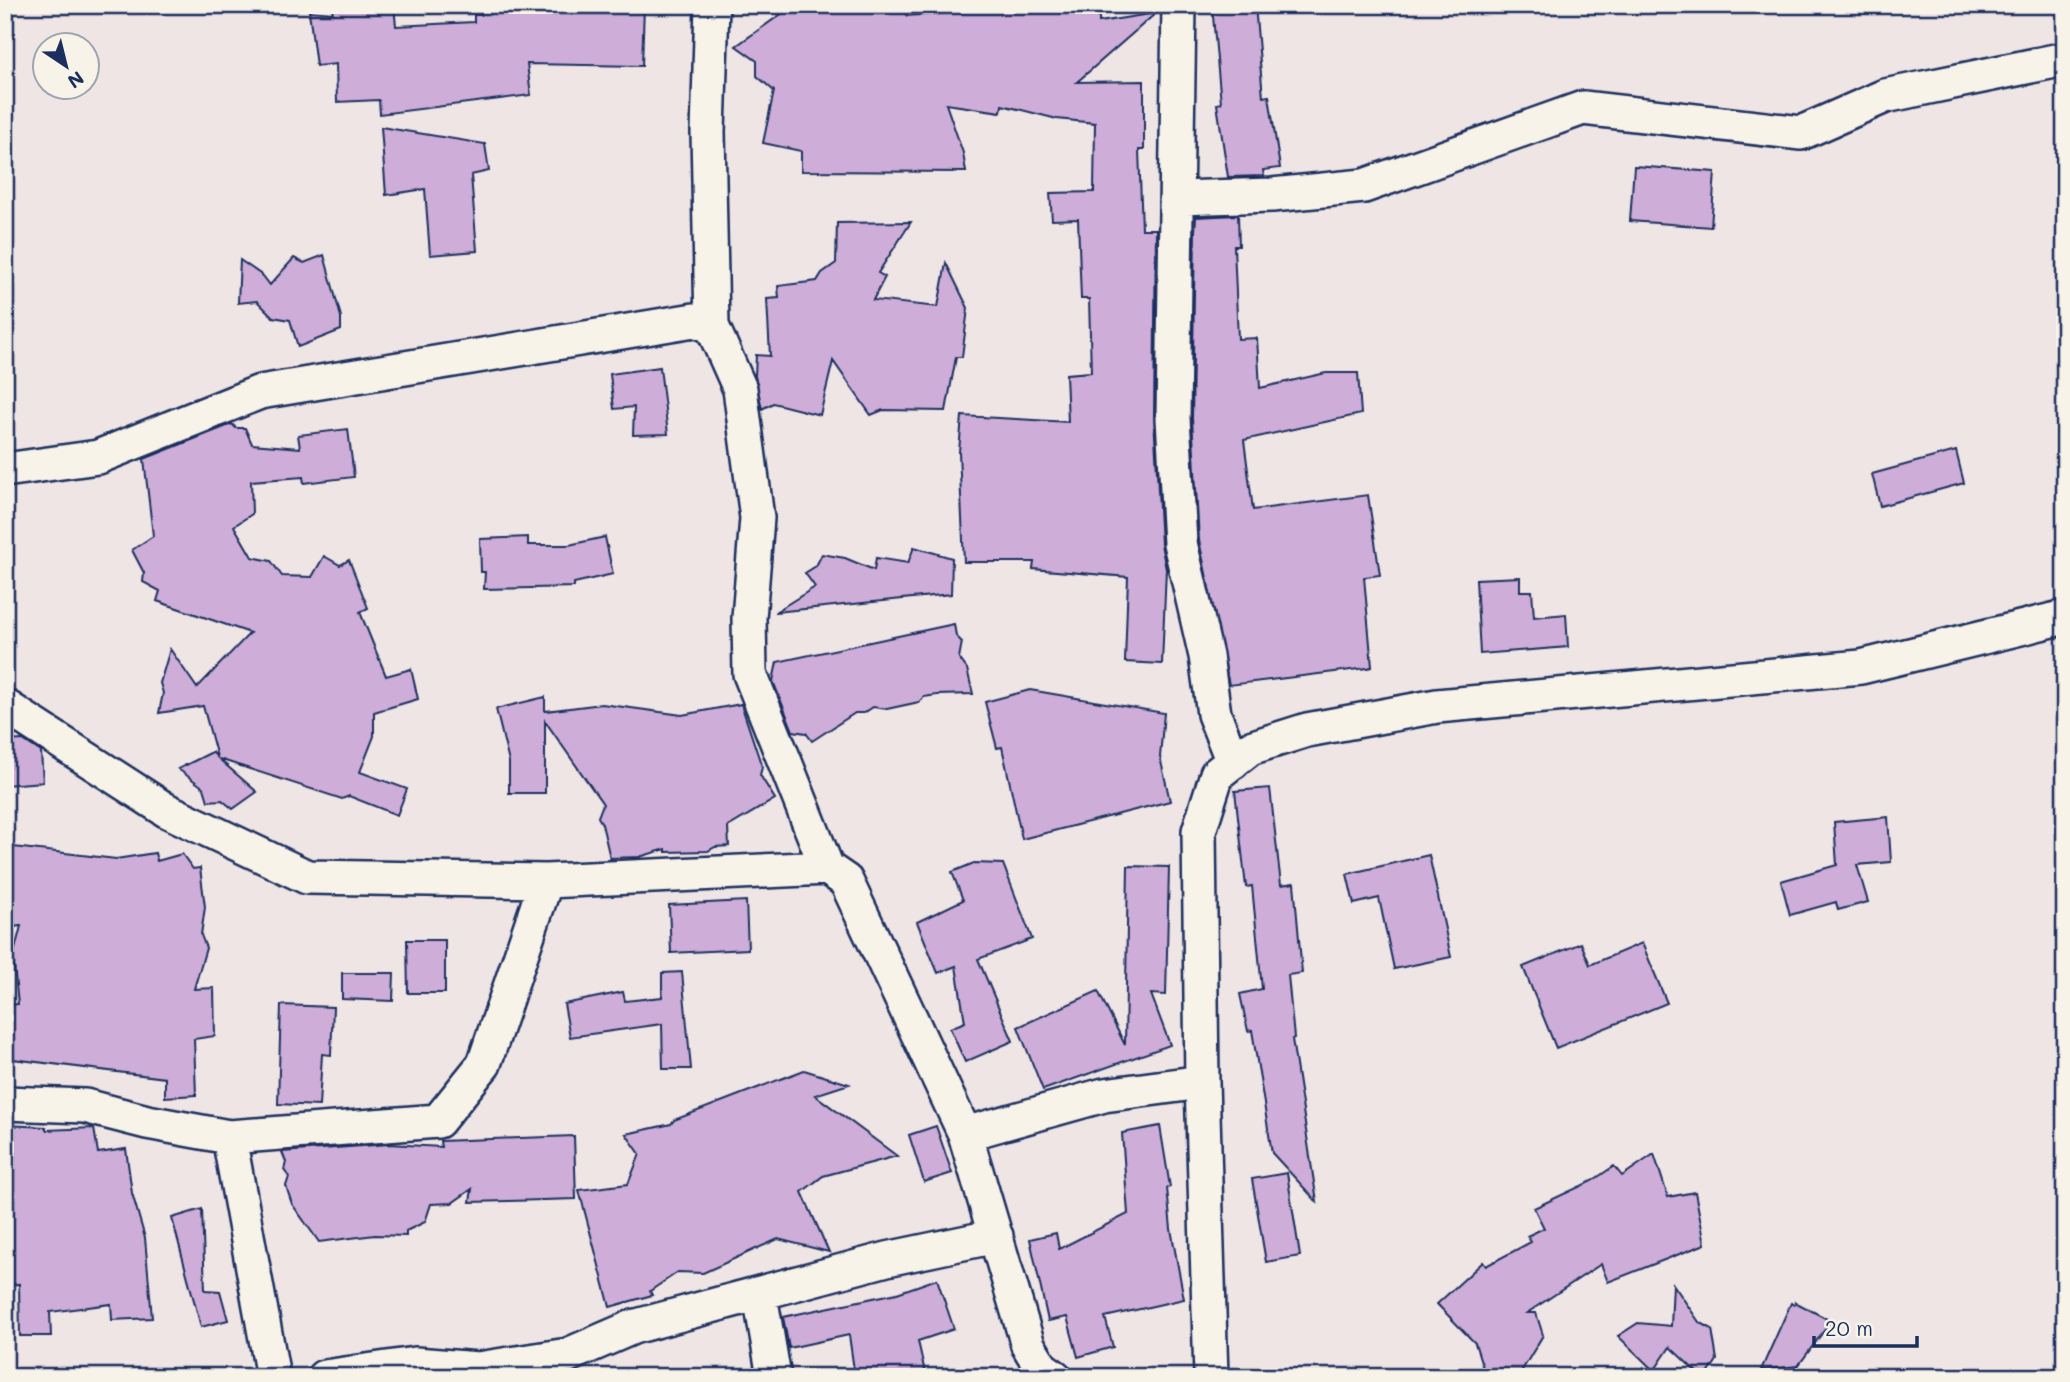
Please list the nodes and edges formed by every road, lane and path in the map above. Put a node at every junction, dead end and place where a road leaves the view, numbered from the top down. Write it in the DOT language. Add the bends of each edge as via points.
graph roads {
  1 [pos="712,5"];
  2 [pos="1179,5"];
  3 [pos="2065,59"];
  4 [pos="1178,198"];
  5 [pos="712,326"];
  6 [pos="5,470"];
  7 [pos="2065,617"];
  8 [pos="5,706"];
  9 [pos="1233,762"];
  10 [pos="827,868"];
  11 [pos="546,881"];
  12 [pos="1202,1082"];
  13 [pos="5,1103"];
  14 [pos="965,1133"];
  15 [pos="229,1137"];
  16 [pos="996,1236"];
  17 [pos="760,1295"];
  18 [pos="273,1377"];
  19 [pos="324,1377"];
  20 [pos="775,1377"];
  21 [pos="1055,1377"];
  22 [pos="1211,1377"];
  1 -- 5 [label="street" via="708,132"];
  2 -- 4 [label="street"];
  3 -- 4 [label="street" via="1885,96 1801,133 1583,108 1364,186"];
  4 -- 9 [label="street" via="1172,418 1180,543 1214,714"];
  5 -- 6 [label="street" via="694,320 260,392 98,457"];
  5 -- 10 [label="street" via="740,389 757,518 749,618 750,674"];
  7 -- 9 [label="street" via="1861,667 1437,706 1307,730 1250,748"];
  8 -- 11 [label="street" via="166,810 307,877"];
  9 -- 12 [label="street" via="1217,774 1199,831"];
  10 -- 11 [label="street"];
  10 -- 14 [label="street" via="846,881"];
  11 -- 15 [label="street" via="484,1064 438,1121"];
  12 -- 14 [label="street" via="1104,1095"];
  12 -- 22 [label="street"];
  13 -- 15 [label="street" via="85,1106"];
  14 -- 16 [label="street"];
  15 -- 18 [label="street"];
  16 -- 17 [label="street" via="887,1259"];
  16 -- 21 [label="street" via="1028,1345 1042,1368"];
  17 -- 19 [label="street" via="634,1327 568,1355 478,1369 415,1364"];
  17 -- 20 [label="street"];
}
